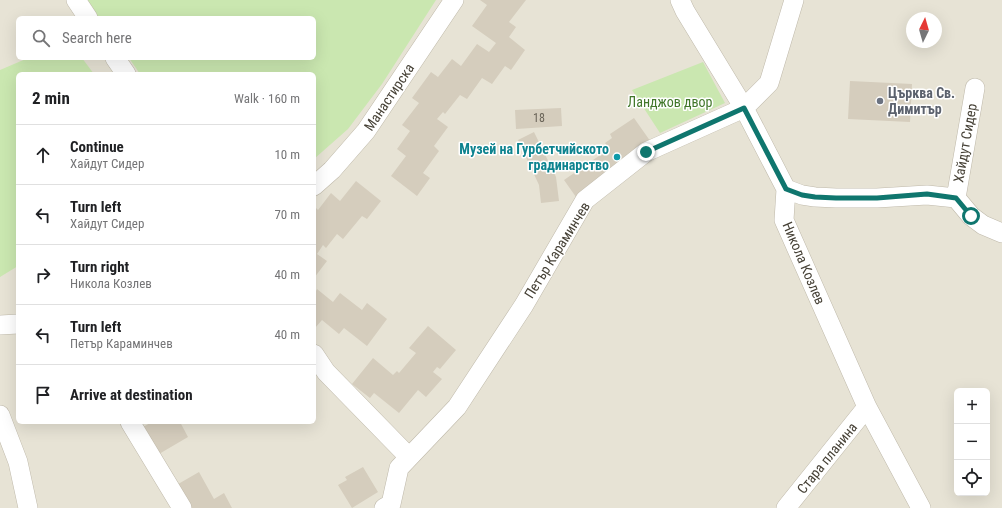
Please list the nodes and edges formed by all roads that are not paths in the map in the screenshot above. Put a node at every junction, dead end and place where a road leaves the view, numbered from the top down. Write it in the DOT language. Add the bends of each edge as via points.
graph roads {
  1 [pos="76,0"];
  2 [pos="454,0"];
  3 [pos="680,0"];
  4 [pos="794,0"];
  5 [pos="87,16"];
  6 [pos="116,60"];
  7 [pos="125,72"];
  8 [pos="975,88"];
  9 [pos="744,108"];
  10 [pos="316,184"];
  11 [pos="786,189"];
  12 [pos="956,198"];
  13 [pos="1002,232"];
  14 [pos="16,324"];
  15 [pos="0,325"];
  16 [pos="316,357"];
  17 [pos="867,407"];
  18 [pos="0,415"];
  19 [pos="131,424"];
  20 [pos="409,457"];
  21 [pos="389,507"];
  22 [pos="28,508"];
  23 [pos="182,508"];
  24 [pos="786,508"];
  25 [pos="921,508"];
  1 -- 5 [label="street"];
  2 -- 10 [label="street, Манастирска" via="366,131"];
  3 -- 9 [label="street"];
  4 -- 9 [label="street, Петър Караминчев" via="769,83"];
  6 -- 7 [label="street"];
  8 -- 12 [label="street, Хайдут Сидер"];
  9 -- 11 [label="street"];
  9 -- 20 [label="street, Петър Караминчев" via="646,152 585,200 524,305 457,408"];
  11 -- 12 [label="street, Хайдут Сидер" via="815,197 877,198 927,194"];
  11 -- 17 [label="street, Никола Козлев" via="784,220"];
  12 -- 13 [label="street, Хайдут Сидер" via="971,216 984,225"];
  14 -- 15 [label="street"];
  16 -- 20 [label="street" via="326,372"];
  17 -- 24 [label="street, Стара планина"];
  17 -- 25 [label="street, Никола Козлев"];
  18 -- 22 [label="street" via="18,462"];
  19 -- 23 [label="street"];
  20 -- 21 [label="street, Петър Караминчев" via="399,468"];
}
